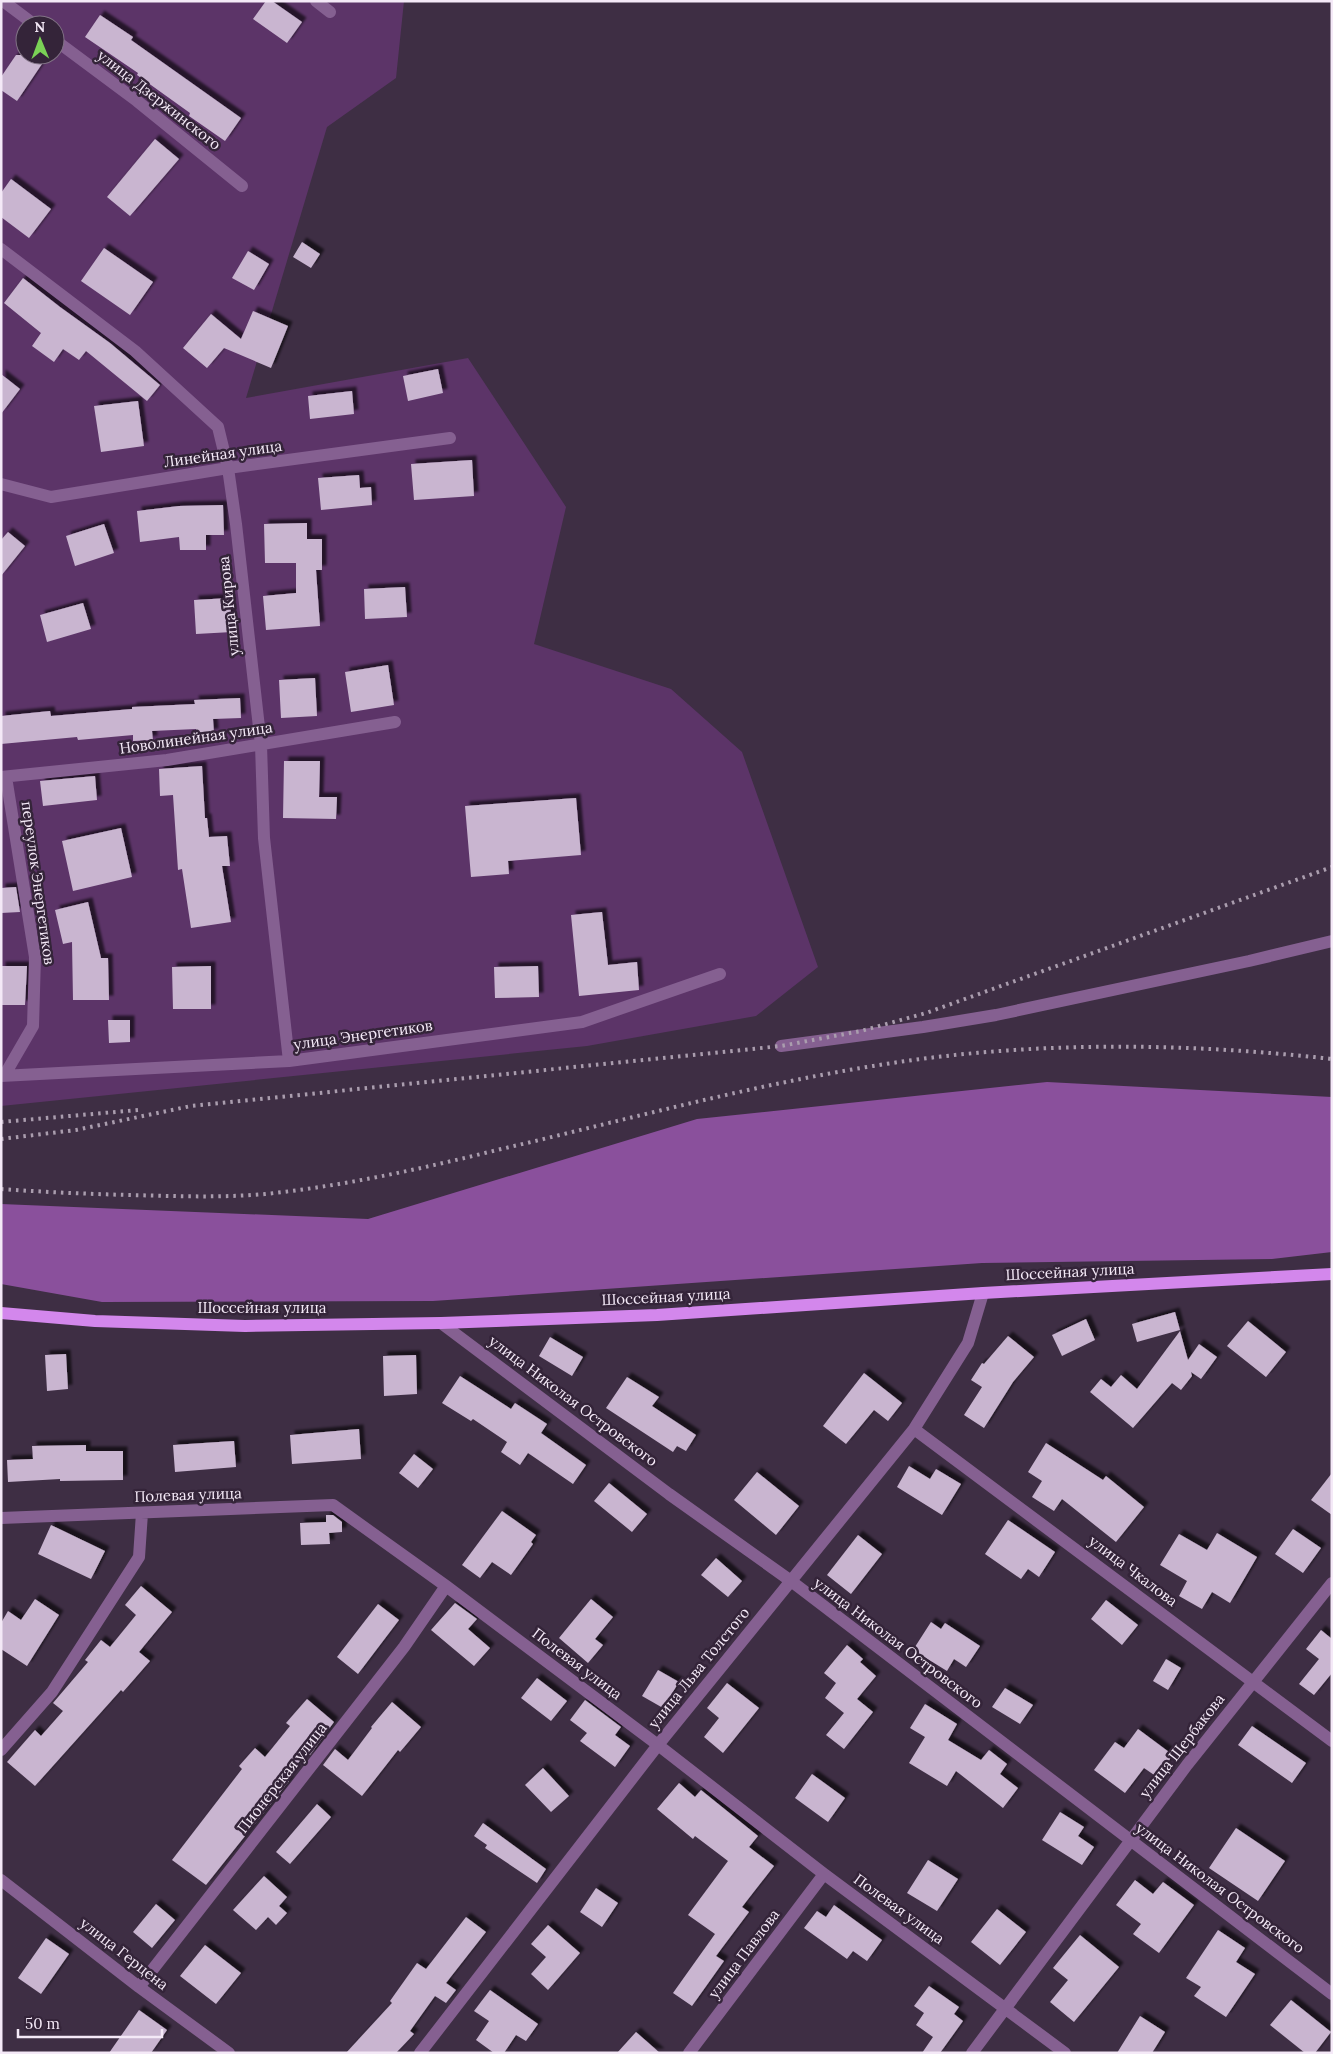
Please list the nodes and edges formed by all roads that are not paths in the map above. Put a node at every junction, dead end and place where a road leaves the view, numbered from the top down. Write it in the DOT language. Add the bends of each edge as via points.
graph roads {
  1 [pos="4,1"];
  2 [pos="316,1"];
  3 [pos="330,12"];
  4 [pos="22,15"];
  5 [pos="65,47"];
  6 [pos="242,186"];
  7 [pos="1,249"];
  8 [pos="450,438"];
  9 [pos="228,468"];
  10 [pos="1,484"];
  11 [pos="395,722"];
  12 [pos="261,745"];
  13 [pos="4,777"];
  14 [pos="1332,941"];
  15 [pos="720,974"];
  16 [pos="781,1046"];
  17 [pos="289,1061"];
  18 [pos="2,1076"];
  19 [pos="1332,1274"];
  20 [pos="982,1293"];
  21 [pos="1,1313"];
  22 [pos="441,1323"];
  23 [pos="914,1429"];
  24 [pos="142,1513"];
  25 [pos="1,1518"];
  26 [pos="791,1582"];
  27 [pos="1332,1583"];
  28 [pos="446,1586"];
  29 [pos="1253,1681"];
  30 [pos="1332,1740"];
  31 [pos="658,1745"];
  32 [pos="1,1750"];
  33 [pos="1131,1840"];
  34 [pos="824,1874"];
  35 [pos="1,1880"];
  36 [pos="139,1987"];
  37 [pos="1332,1994"];
  38 [pos="1005,2008"];
  39 [pos="228,2053"];
  40 [pos="420,2053"];
  41 [pos="689,2053"];
  42 [pos="972,2053"];
  43 [pos="1064,2053"];
  1 -- 4 [label="street"];
  2 -- 3 [label="street"];
  5 -- 6 [label="street, улица Дзержинского" via="138,101"];
  7 -- 9 [label="street, улица Кирова" via="135,351 218,427"];
  8 -- 9 [label="street, Линейная улица"];
  9 -- 10 [label="street, Линейная улица" via="51,497"];
  9 -- 12 [label="street, улица Кирова"];
  11 -- 12 [label="street, Новолинейная улица"];
  12 -- 13 [label="street, Новолинейная улица" via="166,760"];
  12 -- 17 [label="street, улица Кирова" via="264,838"];
  13 -- 18 [label="street, переулок Энергетиков" via="35,957 33,1026"];
  14 -- 16 [label="street" via="996,1015"];
  15 -- 17 [label="street, улица Энергетиков" via="582,1022"];
  17 -- 18 [label="street, улица Энергетиков"];
  19 -- 20 [label="main road, Шоссейная улица"];
  20 -- 22 [label="main road, Шоссейная улица" via="657,1316"];
  20 -- 23 [label="street, улица Льва Толстого" via="968,1343"];
  21 -- 22 [label="main road, Шоссейная улица" via="95,1321 245,1326"];
  22 -- 26 [label="street, улица Николая Островского"];
  23 -- 26 [label="street, улица Льва Толстого"];
  23 -- 29 [label="street, улица Чкалова"];
  24 -- 25 [label="street, Полевая улица"];
  24 -- 28 [label="street, Полевая улица" via="333,1505"];
  24 -- 32 [label="street" via="139,1557 52,1692"];
  26 -- 31 [label="street, улица Льва Толстого"];
  26 -- 33 [label="street, улица Николая Островского"];
  27 -- 29 [label="street, улица Щербакова"];
  28 -- 31 [label="street, Полевая улица"];
  28 -- 36 [label="street, Пионерская улица" via="404,1647"];
  29 -- 30 [label="street, улица Чкалова"];
  29 -- 33 [label="street, улица Щербакова"];
  31 -- 34 [label="street, Полевая улица"];
  31 -- 40 [label="street, улица Льва Толстого"];
  33 -- 37 [label="street, улица Николая Островского"];
  33 -- 38 [label="street, улица Щербакова"];
  34 -- 38 [label="street, Полевая улица"];
  34 -- 41 [label="street, улица Павлова"];
  35 -- 36 [label="street, улица Герцена"];
  36 -- 39 [label="street, улица Герцена"];
  38 -- 42 [label="street, улица Щербакова"];
  38 -- 43 [label="street, Полевая улица"];
}
